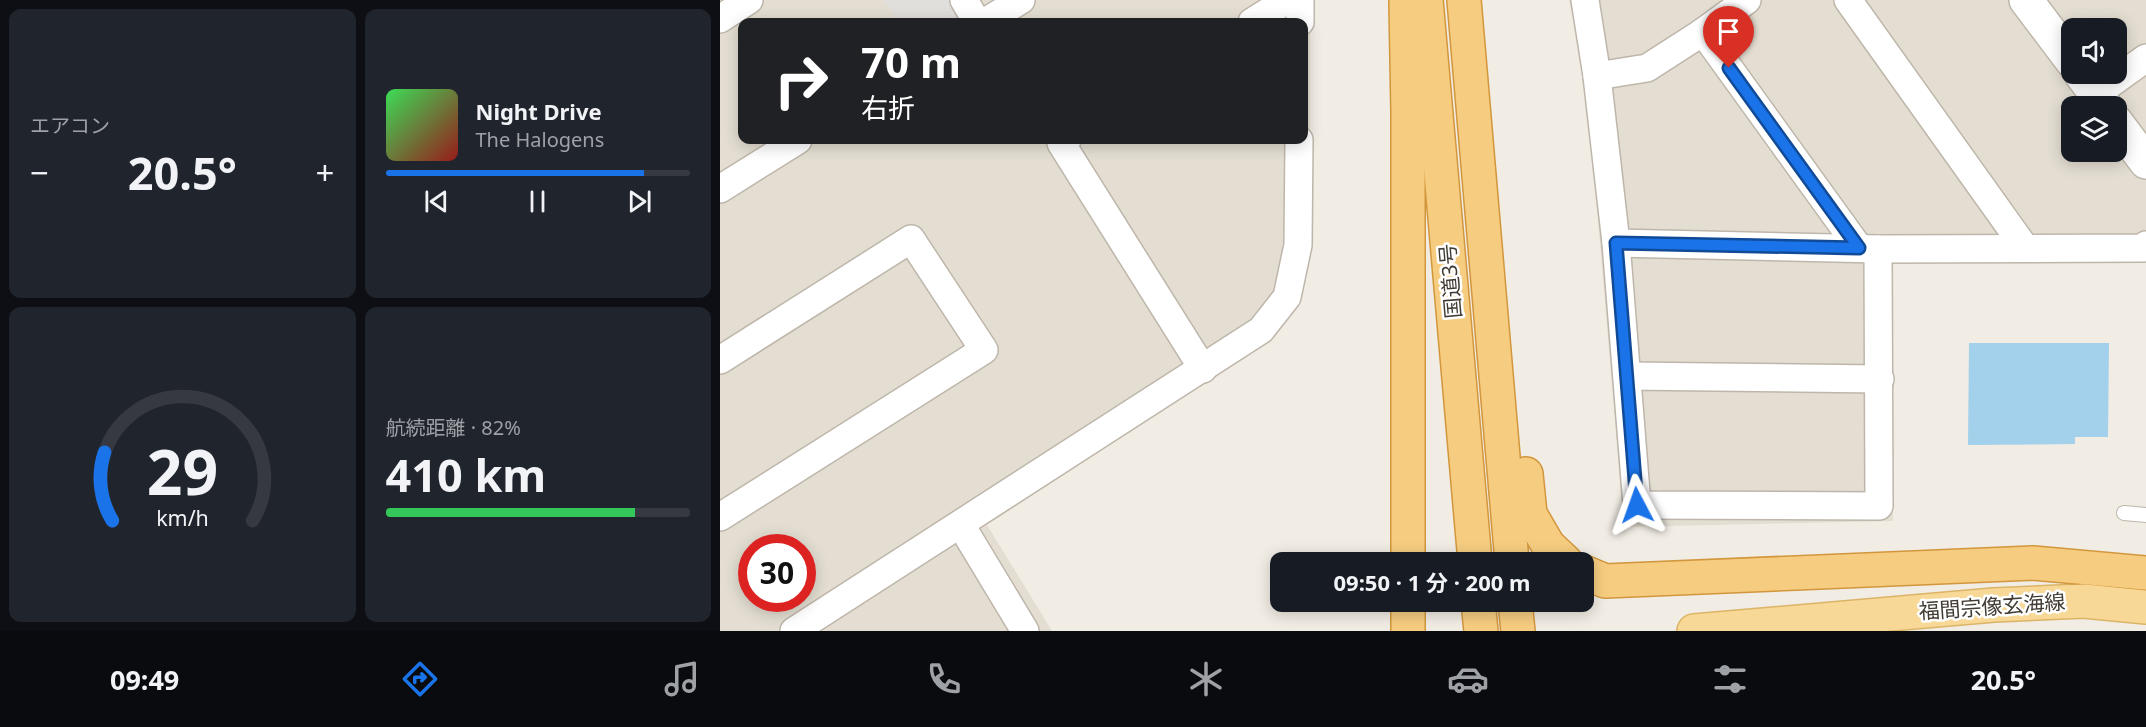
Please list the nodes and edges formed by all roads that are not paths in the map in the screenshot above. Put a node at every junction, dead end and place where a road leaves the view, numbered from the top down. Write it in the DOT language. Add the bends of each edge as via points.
graph roads {
  1 [pos="749,0"];
  2 [pos="964,0"];
  3 [pos="1021,0"];
  4 [pos="1287,0"];
  5 [pos="1300,0"];
  6 [pos="1406,0"];
  7 [pos="1426,0"];
  8 [pos="1464,0"];
  9 [pos="1585,0"];
  10 [pos="1747,0"];
  11 [pos="1848,0"];
  12 [pos="2026,0"];
  13 [pos="975,18"];
  14 [pos="992,18"];
  15 [pos="1258,18"];
  16 [pos="1300,18"];
  17 [pos="720,19"];
  18 [pos="1703,32"];
  19 [pos="2061,46"];
  20 [pos="2146,58"];
  21 [pos="1597,76"];
  22 [pos="2094,91"];
  23 [pos="2127,137"];
  24 [pos="792,144"];
  25 [pos="1062,144"];
  26 [pos="1299,144"];
  27 [pos="1477,146"];
  28 [pos="2146,162"];
  29 [pos="720,189"];
  30 [pos="1616,243"];
  31 [pos="2146,245"];
  32 [pos="1869,248"];
  33 [pos="2025,248"];
  34 [pos="720,360"];
  35 [pos="1203,369"];
  36 [pos="1627,376"];
  37 [pos="1880,379"];
  38 [pos="2124,513"];
  39 [pos="2146,515"];
  40 [pos="720,517"];
  41 [pos="961,525"];
  42 [pos="1408,552"];
  43 [pos="1474,552"];
  44 [pos="1511,552"];
  45 [pos="1555,552"];
  46 [pos="2146,573"];
  47 [pos="1594,576"];
  48 [pos="2146,607"];
  49 [pos="1408,612"];
  50 [pos="1479,612"];
  51 [pos="1516,612"];
  52 [pos="800,630"];
  53 [pos="1025,631"];
  54 [pos="1408,631"];
  55 [pos="1481,631"];
  56 [pos="1518,631"];
  57 [pos="1694,631"];
  1 -- 17 [label="street"];
  2 -- 13 [label="street"];
  3 -- 14 [label="street"];
  4 -- 15 [label="street"];
  5 -- 16 [label="street"];
  6 -- 42 [label="highway"];
  7 -- 43 [label="highway, 国道3号"];
  8 -- 27 [label="highway, 国道3号"];
  9 -- 21 [label="street"];
  10 -- 18 [label="street"];
  11 -- 33 [label="street"];
  12 -- 19 [label="street"];
  18 -- 21 [label="street" via="1647,68"];
  18 -- 32 [label="street"];
  20 -- 22 [label="street"];
  21 -- 30 [label="street"];
  23 -- 28 [label="street"];
  24 -- 29 [label="street"];
  25 -- 35 [label="street"];
  26 -- 35 [label="street" via="1298,245 1287,297 1261,330"];
  27 -- 44 [label="highway, 国道3号"];
  27 -- 45 [label="highway" via="1504,257 1530,514"];
  30 -- 32 [label="street"];
  30 -- 36 [label="street"];
  31 -- 33 [label="street"];
  32 -- 33 [label="street"];
  32 -- 37 [label="street"];
  34 -- 40 [label="street" via="911,239 984,350"];
  35 -- 41 [label="street"];
  36 -- 37 [label="street"];
  36 -- 37 [label="street" via="1637,505 1880,506"];
  38 -- 39 [label="lane"];
  41 -- 52 [label="street"];
  41 -- 53 [label="street"];
  46 -- 47 [label="highway" via="2033,563 1605,581"];
  48 -- 57 [label="main road, 福間宗像玄海線" via="2084,601 1994,605"];
  49 -- 54 [label="highway"];
  50 -- 55 [label="highway"];
  51 -- 56 [label="highway"];
}
